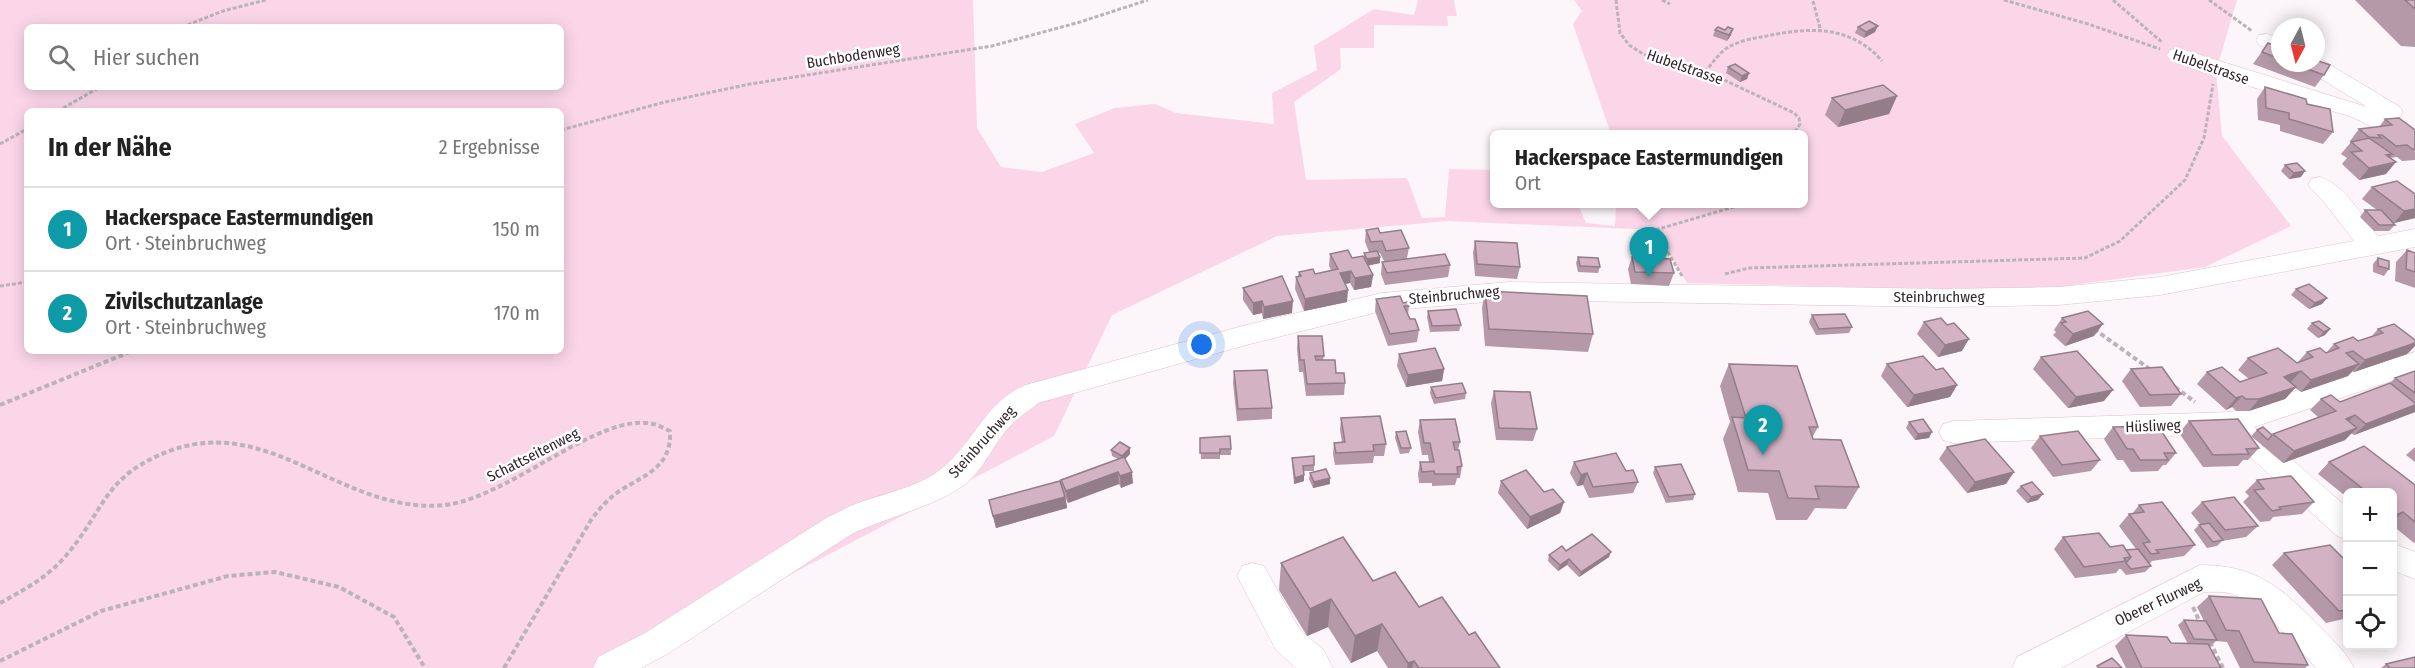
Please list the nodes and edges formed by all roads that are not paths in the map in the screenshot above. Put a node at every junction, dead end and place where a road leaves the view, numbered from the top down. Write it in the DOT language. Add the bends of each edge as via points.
graph roads {
  1 [pos="2185,59"];
  2 [pos="2325,72"];
  3 [pos="2415,128"];
  4 [pos="2415,141"];
  5 [pos="2320,185"];
  6 [pos="2398,243"];
  7 [pos="2415,362"];
  8 [pos="2229,424"];
  9 [pos="1953,432"];
  10 [pos="2343,523"];
  11 [pos="2397,558"];
  12 [pos="2415,566"];
  13 [pos="1253,576"];
  14 [pos="610,668"];
  15 [pos="1316,668"];
  16 [pos="2029,668"];
  17 [pos="2337,668"];
  1 -- 4 [label="street, Hubelstrasse" via="2350,109 2385,122"];
  2 -- 3 [label="street"];
  5 -- 6 [label="street"];
  6 -- 14 [label="street, Steinbruchweg" via="2160,286 2059,296 1944,298 1509,291 1382,302 1029,395 1002,416 959,472 944,483 839,526 657,643"];
  7 -- 8 [label="street, Hüsliweg"];
  8 -- 9 [label="street, Hüsliweg"];
  8 -- 10 [label="street"];
  11 -- 12 [label="street"];
  13 -- 15 [label="street" via="1288,640"];
  16 -- 17 [label="street, Oberer Flurweg" via="2199,579 2230,579 2252,588 2286,614"];
}
